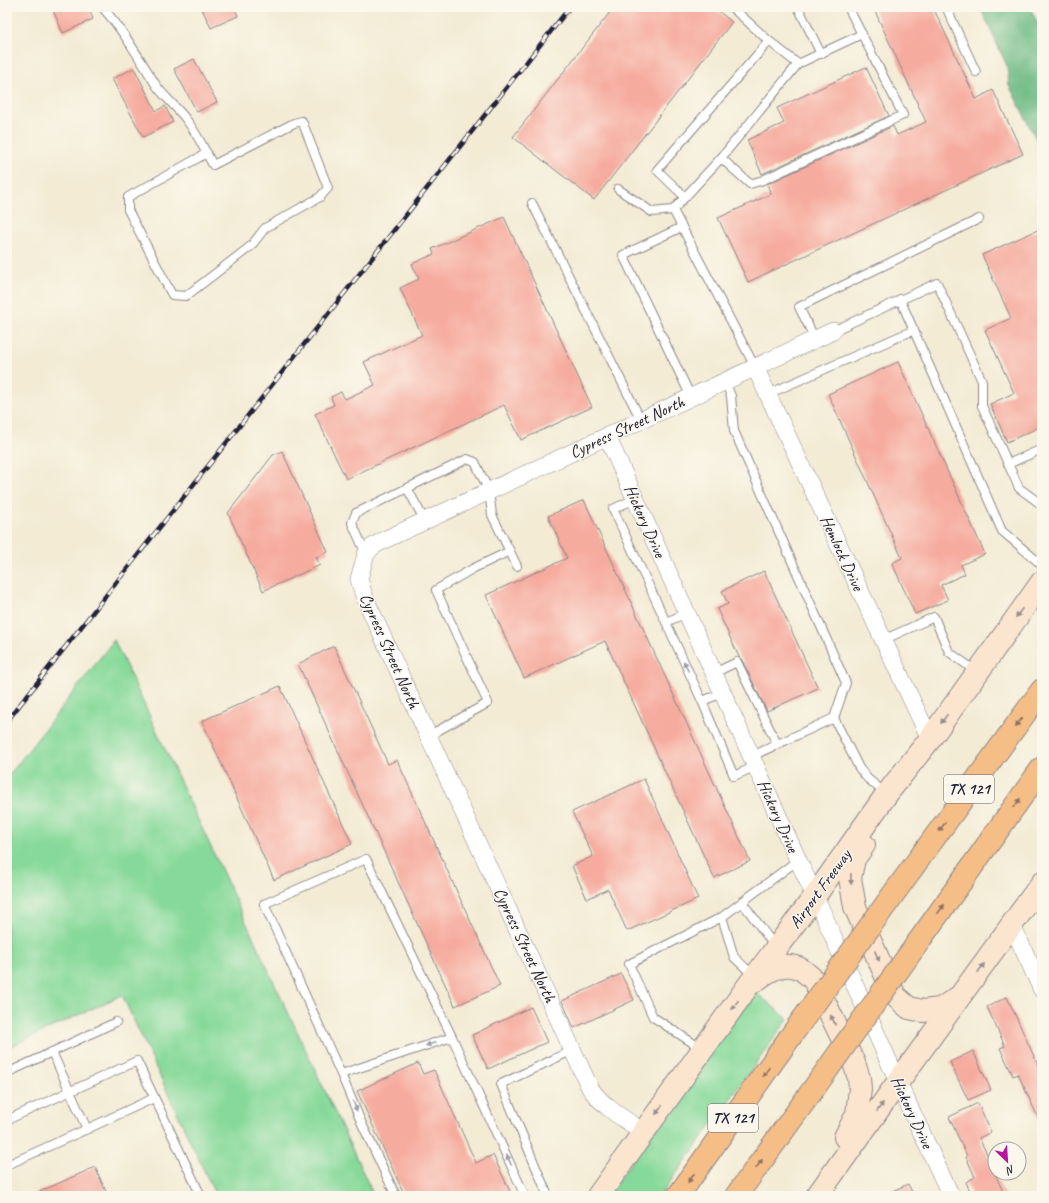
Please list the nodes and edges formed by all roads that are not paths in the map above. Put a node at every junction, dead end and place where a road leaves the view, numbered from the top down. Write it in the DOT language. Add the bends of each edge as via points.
graph roads {
  1 [pos="102,7"];
  2 [pos="798,7"];
  3 [pos="848,7"];
  4 [pos="946,7"];
  5 [pos="737,9"];
  6 [pos="862,34"];
  7 [pos="769,42"];
  8 [pos="821,54"];
  9 [pos="798,64"];
  10 [pos="976,72"];
  11 [pos="207,153"];
  12 [pos="721,158"];
  13 [pos="618,189"];
  14 [pos="685,197"];
  15 [pos="532,204"];
  16 [pos="673,210"];
  17 [pos="979,219"];
  18 [pos="682,227"];
  19 [pos="900,299"];
  20 [pos="833,330"];
  21 [pos="914,330"];
  22 [pos="815,339"];
  23 [pos="755,367"];
  24 [pos="725,381"];
  25 [pos="768,394"];
  26 [pos="691,397"];
  27 [pos="641,420"];
  28 [pos="607,436"];
  29 [pos="1042,449"];
  30 [pos="1008,464"];
  31 [pos="407,488"];
  32 [pos="489,491"];
  33 [pos="635,499"];
  34 [pos="1042,505"];
  35 [pos="424,521"];
  36 [pos="510,551"];
  37 [pos="366,554"];
  38 [pos="1042,565"];
  39 [pos="517,566"];
  40 [pos="1042,582"];
  41 [pos="687,613"];
  42 [pos="666,622"];
  43 [pos="883,640"];
  44 [pos="714,672"];
  45 [pos="978,672"];
  46 [pos="1042,690"];
  47 [pos="723,693"];
  48 [pos="702,701"];
  49 [pos="834,718"];
  50 [pos="428,736"];
  51 [pos="930,739"];
  52 [pos="776,744"];
  53 [pos="754,761"];
  54 [pos="1042,768"];
  55 [pos="886,795"];
  56 [pos="798,860"];
  57 [pos="1042,883"];
  58 [pos="815,896"];
  59 [pos="742,902"];
  60 [pos="722,917"];
  61 [pos="1012,924"];
  62 [pos="776,948"];
  63 [pos="752,981"];
  64 [pos="1042,990"];
  65 [pos="962,994"];
  66 [pos="116,1022"];
  67 [pos="452,1037"];
  68 [pos="703,1049"];
  69 [pos="573,1050"];
  70 [pos="52,1052"];
  71 [pos="7,1073"];
  72 [pos="341,1074"];
  73 [pos="898,1082"];
  74 [pos="70,1092"];
  75 [pos="154,1098"];
  76 [pos="7,1120"];
  77 [pos="87,1129"];
  78 [pos="644,1132"];
  79 [pos="7,1165"];
  80 [pos="201,1196"];
  81 [pos="396,1196"];
  82 [pos="525,1196"];
  83 [pos="548,1196"];
  84 [pos="598,1196"];
  85 [pos="678,1196"];
  86 [pos="736,1196"];
  87 [pos="812,1196"];
  88 [pos="816,1196"];
  89 [pos="951,1196"];
  1 -- 11 [label="lane" via="114,20 157,86 189,123"];
  2 -- 8 [label="lane"];
  3 -- 6 [label="lane"];
  4 -- 10 [label="lane"];
  5 -- 7 [label="lane"];
  6 -- 8 [label="lane"];
  6 -- 12 [label="lane" via="903,115 750,184"];
  7 -- 9 [label="lane"];
  7 -- 14 [label="lane" via="657,170"];
  8 -- 9 [label="lane"];
  9 -- 12 [label="lane"];
  11 -- 11 [label="lane" via="213,164 302,121 328,188 320,197 265,228 251,246 186,296 172,295 128,210 128,197"];
  12 -- 14 [label="lane"];
  13 -- 16 [label="lane" via="652,212"];
  14 -- 16 [label="lane"];
  15 -- 27 [label="lane"];
  16 -- 18 [label="lane"];
  17 -- 22 [label="lane" via="799,307"];
  18 -- 23 [label="lane"];
  18 -- 26 [label="lane" via="623,255"];
  19 -- 20 [label="lane"];
  19 -- 21 [label="lane"];
  19 -- 30 [label="lane" via="938,283 982,381 982,406"];
  20 -- 22 [label="street, Cypress Street North"];
  21 -- 25 [label="lane"];
  21 -- 38 [label="lane" via="1002,531"];
  22 -- 23 [label="street, Cypress Street North"];
  23 -- 24 [label="street, Cypress Street North"];
  23 -- 25 [label="street, Hemlock Drive"];
  24 -- 26 [label="street, Cypress Street North"];
  24 -- 49 [label="lane" via="731,396 734,431 846,683"];
  25 -- 43 [label="street, Hemlock Drive"];
  26 -- 27 [label="street, Cypress Street North"];
  27 -- 28 [label="street, Cypress Street North"];
  28 -- 32 [label="street, Cypress Street North"];
  28 -- 33 [label="street, Hickory Drive"];
  29 -- 30 [label="lane"];
  30 -- 34 [label="lane" via="1019,488"];
  31 -- 32 [label="lane" via="467,459 476,462"];
  31 -- 35 [label="lane"];
  31 -- 37 [label="lane" via="356,512 352,523"];
  32 -- 35 [label="street, Cypress Street North"];
  32 -- 36 [label="lane" via="492,515"];
  33 -- 41 [label="street, Hickory Drive"];
  33 -- 42 [label="lane" via="613,509"];
  35 -- 37 [label="street, Cypress Street North" via="384,540"];
  36 -- 39 [label="lane"];
  36 -- 50 [label="lane" via="436,590 488,703"];
  37 -- 50 [label="street, Cypress Street North" via="359,579 364,596"];
  40 -- 45 [label="main road, Airport Freeway, one-way"];
  41 -- 42 [label="lane"];
  41 -- 44 [label="street, Hickory Drive"];
  48 -- 42 [label="lane, one-way"];
  43 -- 45 [label="lane" via="934,617 949,652"];
  43 -- 51 [label="street, Hemlock Drive"];
  44 -- 47 [label="street, Hickory Drive"];
  44 -- 52 [label="lane" via="737,662"];
  45 -- 51 [label="main road, Airport Freeway, one-way"];
  46 -- 85 [label="highway, TX 121, one-way, bridge"];
  47 -- 48 [label="lane"];
  47 -- 53 [label="street, Hickory Drive"];
  48 -- 53 [label="lane" via="734,776"];
  49 -- 52 [label="lane"];
  49 -- 55 [label="lane" via="859,768"];
  50 -- 69 [label="street, Cypress Street North"];
  51 -- 55 [label="main road, Airport Freeway"];
  52 -- 53 [label="lane"];
  53 -- 56 [label="street, Hickory Drive"];
  86 -- 54 [label="highway, TX 121, one-way, bridge"];
  55 -- 58 [label="main road, Airport Freeway"];
  55 -- 65 [label="main road, one-way" via="887,813 854,859 850,878 855,907 894,996 909,1008 923,1011 940,1009"];
  56 -- 58 [label="street, Hickory Drive"];
  56 -- 59 [label="lane"];
  57 -- 61 [label="main road"];
  58 -- 62 [label="main road, Airport Freeway"];
  58 -- 73 [label="street, Hickory Drive"];
  59 -- 60 [label="lane"];
  59 -- 62 [label="lane"];
  60 -- 63 [label="lane" via="734,957"];
  60 -- 68 [label="lane" via="629,964 653,1017"];
  61 -- 64 [label="street"];
  65 -- 61 [label="main road, one-way"];
  62 -- 63 [label="main road, Airport Freeway"];
  63 -- 68 [label="main road, Airport Freeway, one-way"];
  87 -- 63 [label="main road, one-way" via="857,1114 859,1078 814,980 796,966 785,966 772,969"];
  65 -- 73 [label="main road"];
  66 -- 70 [label="lane"];
  67 -- 72 [label="lane, one-way"];
  67 -- 72 [label="lane" via="366,859 264,904"];
  82 -- 67 [label="lane, one-way"];
  68 -- 78 [label="main road, Airport Freeway, one-way"];
  69 -- 78 [label="street, Cypress Street North" via="590,1088 598,1099 612,1112"];
  69 -- 83 [label="lane" via="500,1084"];
  70 -- 71 [label="lane"];
  70 -- 74 [label="lane"];
  72 -- 81 [label="lane, one-way"];
  88 -- 73 [label="main road, one-way"];
  73 -- 89 [label="street, Hickory Drive"];
  74 -- 75 [label="lane" via="137,1061"];
  74 -- 76 [label="lane"];
  74 -- 77 [label="lane"];
  75 -- 77 [label="lane"];
  75 -- 80 [label="lane"];
  77 -- 79 [label="lane"];
  78 -- 84 [label="main road, Airport Freeway"];
}
